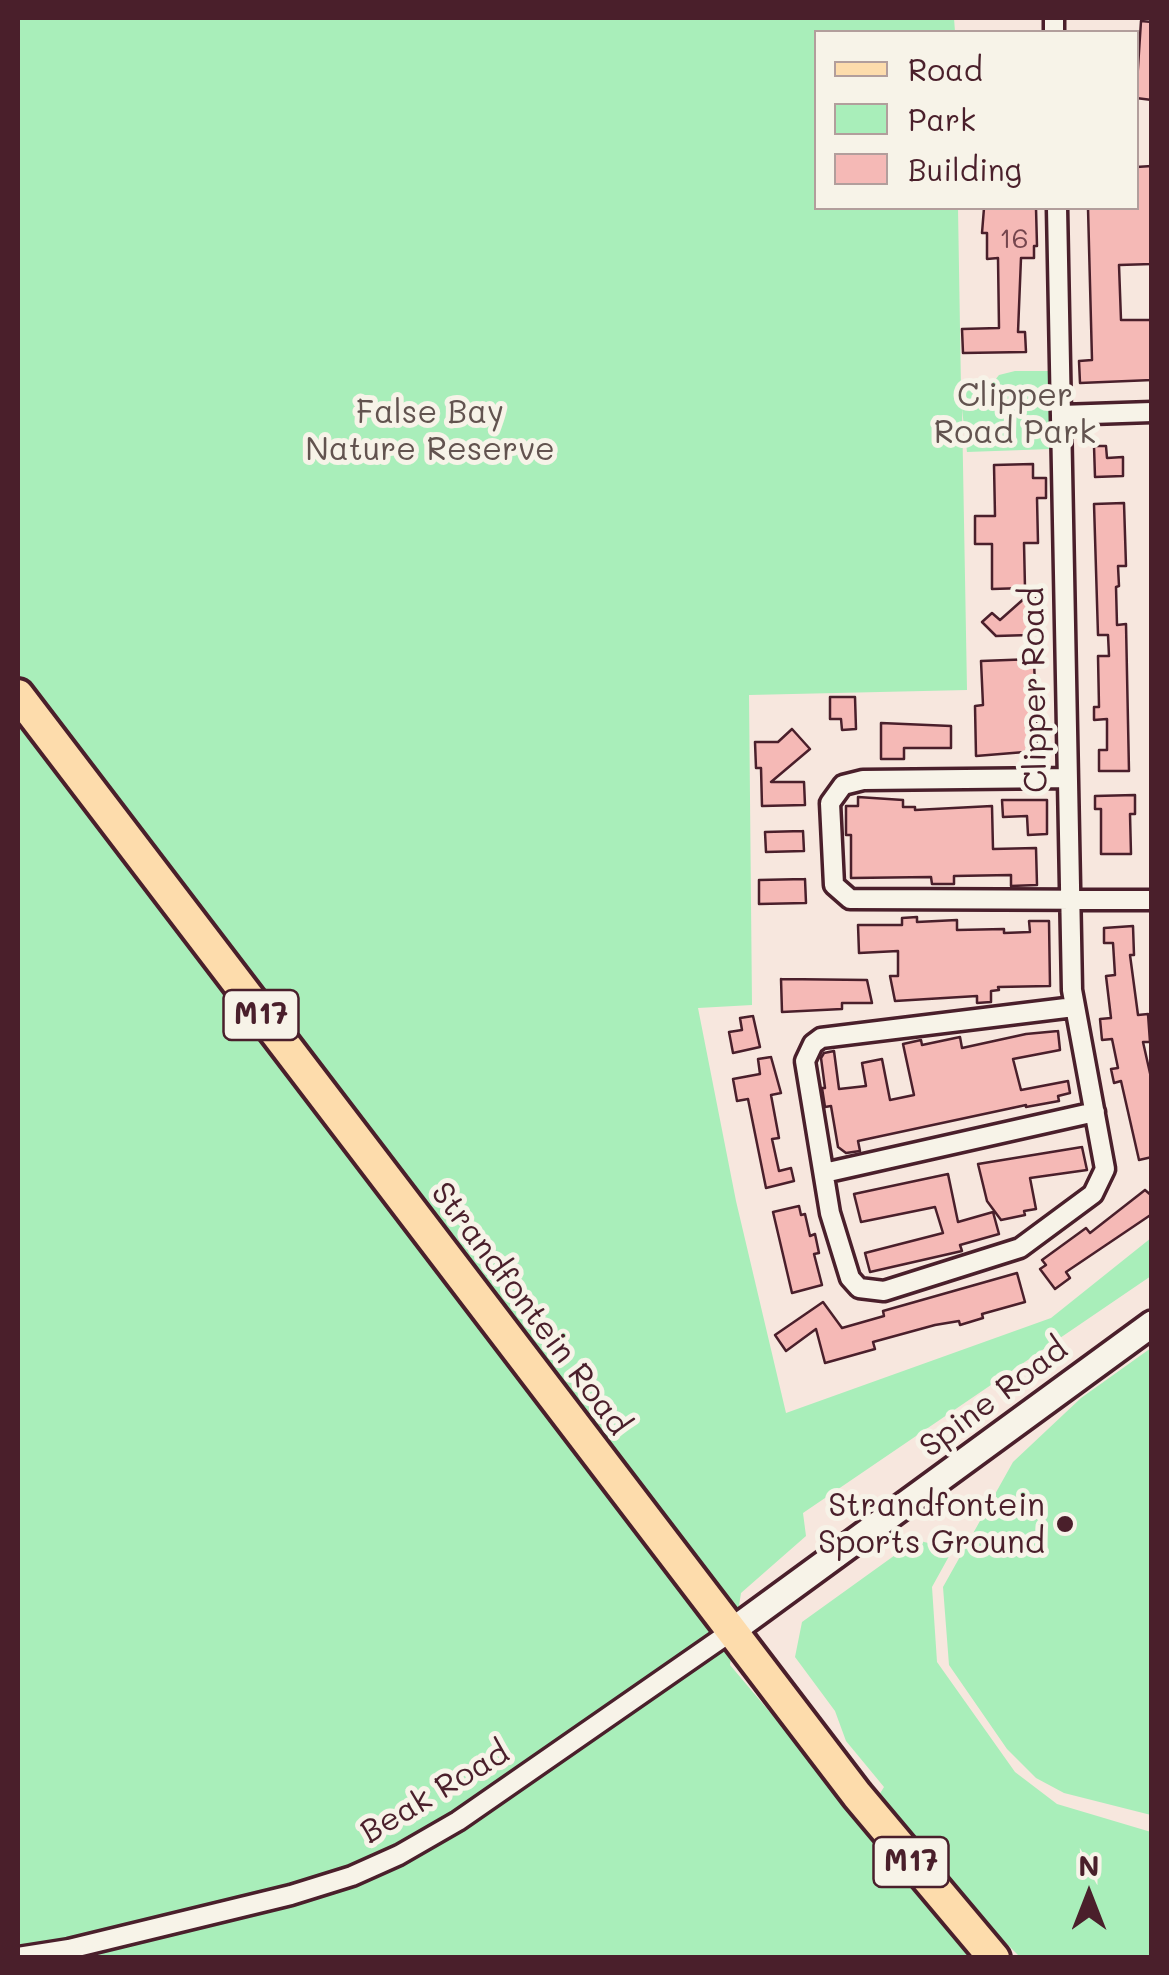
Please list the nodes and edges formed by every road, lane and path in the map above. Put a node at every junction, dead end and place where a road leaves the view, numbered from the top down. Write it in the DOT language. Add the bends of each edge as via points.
graph roads {
  1 [pos="1057,210"];
  2 [pos="1152,412"];
  3 [pos="1062,415"];
  4 [pos="18,695"];
  5 [pos="1067,778"];
  6 [pos="1069,899"];
  7 [pos="1152,900"];
  8 [pos="1074,1006"];
  9 [pos="1095,1112"];
  10 [pos="824,1173"];
  11 [pos="1152,1324"];
  12 [pos="732,1632"];
  13 [pos="18,1957"];
  14 [pos="994,1958"];
  1 -- 3 [label="street, Clipper Road"];
  2 -- 3 [label="street"];
  3 -- 5 [label="street, Clipper Road"];
  4 -- 12 [label="main road, Strandfontein Road / M17"];
  5 -- 6 [label="street, Clipper Road"];
  5 -- 6 [label="street" via="852,781 830,804 831,873 837,890 850,899"];
  6 -- 7 [label="street"];
  6 -- 8 [label="street, Clipper Road"];
  8 -- 9 [label="street, Clipper Road"];
  8 -- 10 [label="street" via="812,1044 805,1061"];
  9 -- 10 [label="street"];
  9 -- 10 [label="street, Clipper Road" via="1105,1169 1093,1194 1005,1255 874,1292 850,1278"];
  11 -- 12 [label="main road, Spine Road"];
  12 -- 13 [label="street, Beak Road" via="399,1855 291,1895"];
  12 -- 14 [label="main road, Strandfontein Road / M17" via="893,1841"];
}
